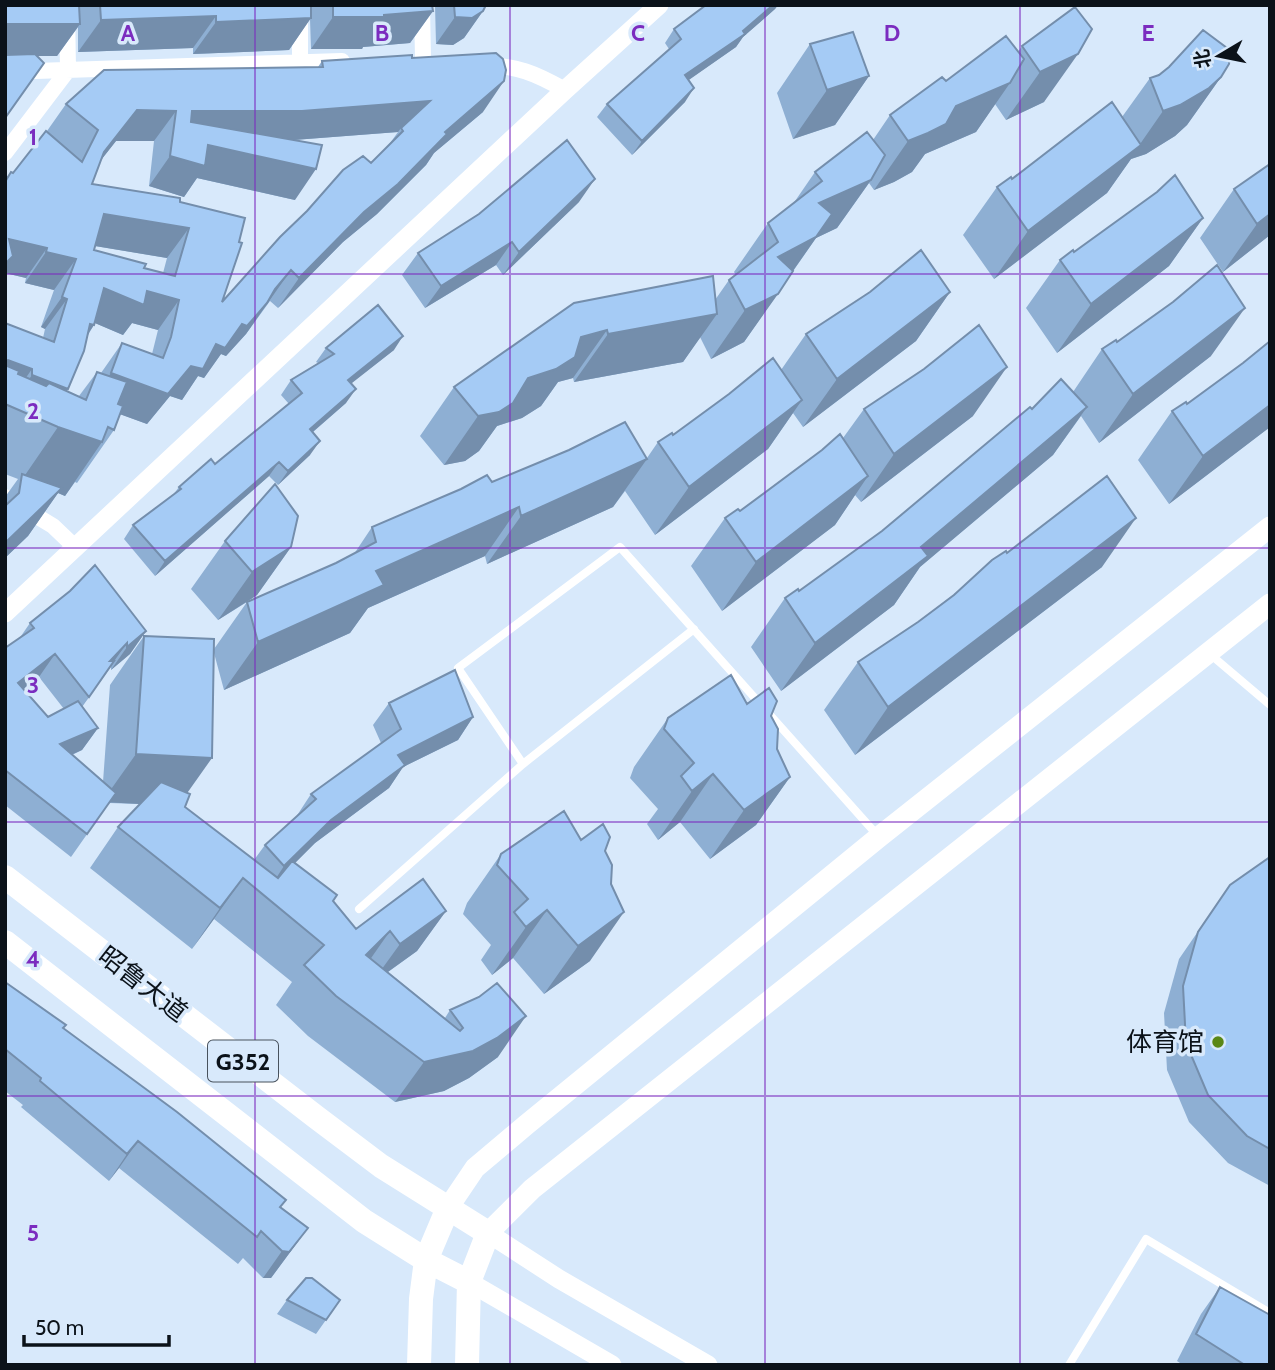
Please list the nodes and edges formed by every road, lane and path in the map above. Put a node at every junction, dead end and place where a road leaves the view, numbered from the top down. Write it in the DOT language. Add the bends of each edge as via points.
graph roads {
  1 [pos="67,5"];
  2 [pos="300,5"];
  3 [pos="422,5"];
  4 [pos="659,5"];
  5 [pos="423,59"];
  6 [pos="355,61"];
  7 [pos="300,63"];
  8 [pos="471,63"];
  9 [pos="68,70"];
  10 [pos="5,72"];
  11 [pos="565,90"];
  12 [pos="5,153"];
  13 [pos="5,498"];
  14 [pos="1270,527"];
  15 [pos="76,548"];
  16 [pos="1270,604"];
  17 [pos="5,613"];
  18 [pos="694,629"];
  19 [pos="1208,653"];
  20 [pos="1270,705"];
  21 [pos="523,764"];
  22 [pos="879,837"];
  23 [pos="5,877"];
  24 [pos="359,909"];
  25 [pos="5,942"];
  26 [pos="448,1208"];
  27 [pos="488,1233"];
  28 [pos="426,1260"];
  29 [pos="469,1282"];
  30 [pos="1270,1313"];
  31 [pos="419,1365"];
  32 [pos="467,1365"];
  33 [pos="612,1365"];
  34 [pos="708,1365"];
  35 [pos="1069,1365"];
  1 -- 9 [label="street"];
  2 -- 7 [label="street"];
  3 -- 5 [label="street"];
  4 -- 11 [label="street"];
  6 -- 7 [label="street"];
  7 -- 9 [label="street"];
  8 -- 11 [label="street" via="516,66"];
  9 -- 10 [label="street"];
  9 -- 12 [label="street"];
  11 -- 15 [label="street"];
  13 -- 15 [label="street" via="53,526"];
  14 -- 22 [label="main road"];
  15 -- 17 [label="street"];
  16 -- 19 [label="main road"];
  18 -- 21 [label="lane"];
  18 -- 21 [label="lane" via="620,547 458,668"];
  18 -- 22 [label="lane"];
  19 -- 20 [label="lane"];
  19 -- 27 [label="main road" via="532,1189"];
  21 -- 24 [label="lane"];
  22 -- 26 [label="main road" via="475,1168"];
  23 -- 26 [label="highway, 昭鲁大道 / G352" via="381,1166"];
  25 -- 28 [label="highway, 昭鲁大道 / G352" via="344,1206"];
  26 -- 27 [label="highway, 昭鲁大道 / G352"];
  26 -- 28 [label="highway"];
  27 -- 29 [label="highway"];
  27 -- 34 [label="street"];
  28 -- 29 [label="highway, 昭鲁大道 / G352"];
  28 -- 31 [label="highway"];
  29 -- 32 [label="highway"];
  29 -- 33 [label="street"];
  30 -- 35 [label="lane" via="1146,1239"];
}
